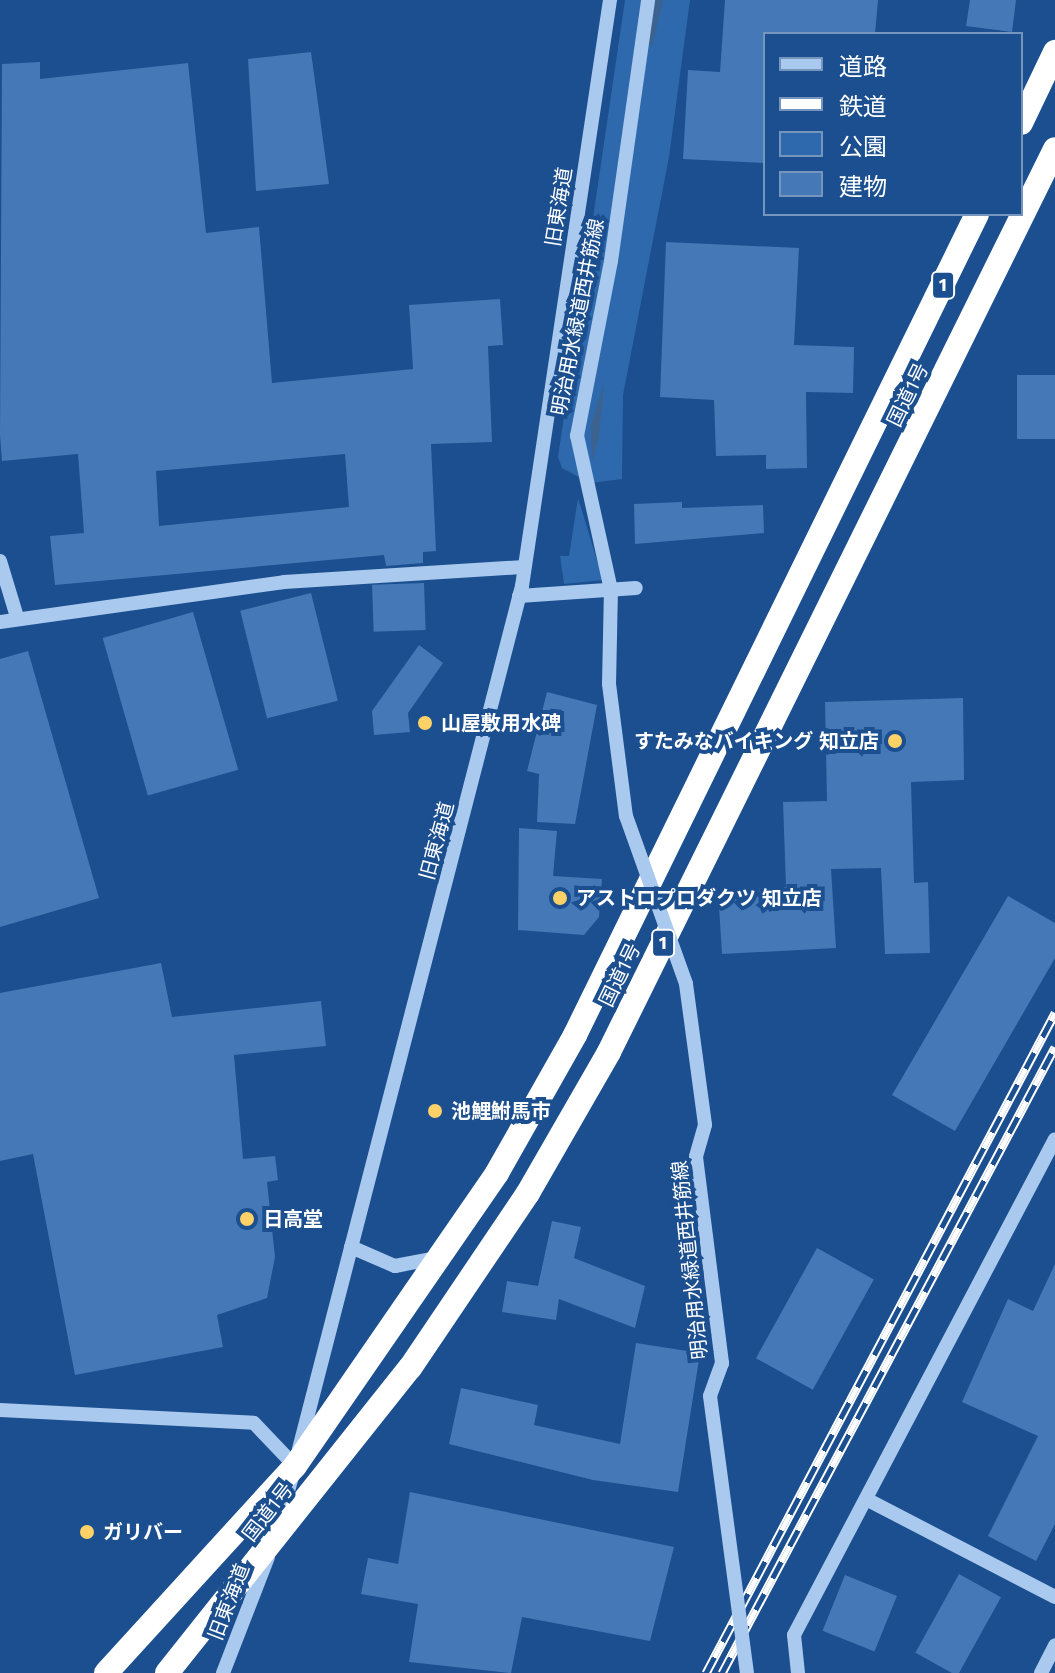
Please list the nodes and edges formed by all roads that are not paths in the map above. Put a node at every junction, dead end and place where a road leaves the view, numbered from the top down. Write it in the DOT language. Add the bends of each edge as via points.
graph roads {
  1 [pos="610,0"];
  2 [pos="648,0"];
  3 [pos="1055,52"];
  4 [pos="1023,119"];
  5 [pos="1052,168"];
  6 [pos="976,216"];
  7 [pos="0,561"];
  8 [pos="525,567"];
  9 [pos="636,588"];
  10 [pos="611,590"];
  11 [pos="519,596"];
  12 [pos="17,617"];
  13 [pos="0,622"];
  14 [pos="1055,1139"];
  15 [pos="351,1247"];
  16 [pos="437,1258"];
  17 [pos="0,1410"];
  18 [pos="295,1466"];
  19 [pos="866,1499"];
  20 [pos="272,1546"];
  21 [pos="1055,1597"];
  22 [pos="1055,1645"];
  23 [pos="106,1673"];
  24 [pos="167,1673"];
  25 [pos="223,1673"];
  26 [pos="747,1673"];
  27 [pos="798,1673"];
  28 [pos="1041,1673"];
  1 -- 8 [label="street, 旧東海道"];
  2 -- 10 [label="street, 明治用水緑道西井筋線" via="611,261 577,436"];
  3 -- 4 [label="highway"];
  5 -- 20 [label="highway, 国道1号 / 1" via="609,1052 528,1193 410,1368"];
  6 -- 16 [label="highway, 国道1号 / 1" via="575,1035 497,1173"];
  7 -- 12 [label="street"];
  8 -- 11 [label="street, 旧東海道"];
  8 -- 12 [label="street" via="284,582"];
  9 -- 10 [label="street"];
  10 -- 11 [label="street"];
  10 -- 26 [label="street, 明治用水緑道西井筋線, bridge" via="609,684 626,816 686,984 705,1125 696,1157 722,1363 710,1396"];
  11 -- 15 [label="street, 旧東海道"];
  12 -- 13 [label="street"];
  14 -- 19 [label="street"];
  15 -- 16 [label="street" via="395,1266"];
  15 -- 18 [label="street, 旧東海道"];
  16 -- 18 [label="highway, 国道1号 / 1"];
  17 -- 18 [label="street" via="254,1423"];
  18 -- 20 [label="street, 旧東海道"];
  18 -- 23 [label="highway, 国道1号 / 1"];
  19 -- 21 [label="street"];
  19 -- 27 [label="street" via="794,1635"];
  20 -- 24 [label="highway, 国道1号 / 1"];
  20 -- 25 [label="street, 旧東海道"];
  22 -- 28 [label="street"];
}
